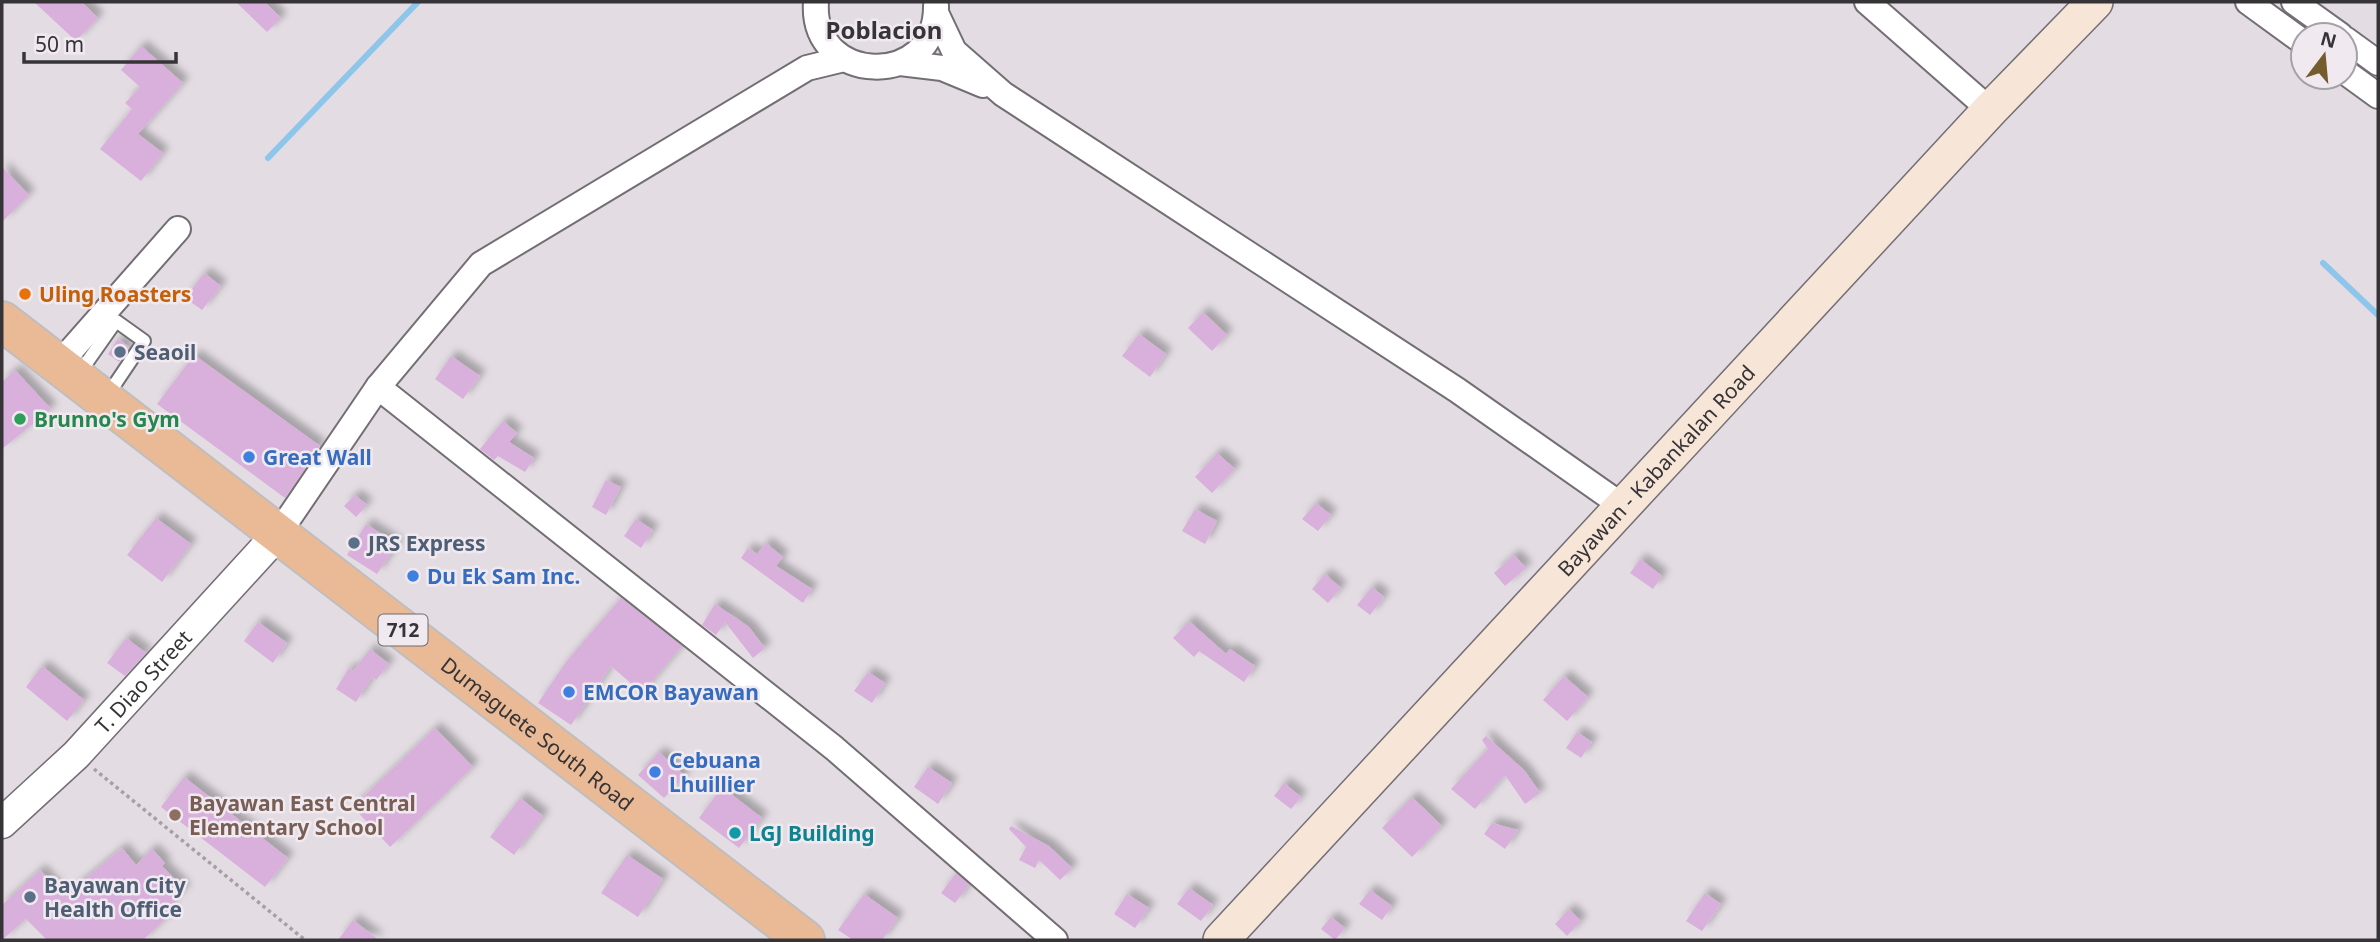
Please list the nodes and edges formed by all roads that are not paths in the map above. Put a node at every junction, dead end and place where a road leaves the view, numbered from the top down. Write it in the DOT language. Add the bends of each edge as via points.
graph roads {
  1 [pos="1867,2"];
  2 [pos="2095,2"];
  3 [pos="2248,2"];
  4 [pos="2294,2"];
  5 [pos="936,8"];
  6 [pos="817,13"];
  7 [pos="2316,21"];
  8 [pos="2289,32"];
  9 [pos="2359,53"];
  10 [pos="845,59"];
  11 [pos="900,63"];
  12 [pos="2378,63"];
  13 [pos="2359,82"];
  14 [pos="766,91"];
  15 [pos="1003,94"];
  16 [pos="2378,96"];
  17 [pos="1990,110"];
  18 [pos="178,229"];
  19 [pos="2,321"];
  20 [pos="80,380"];
  21 [pos="378,387"];
  22 [pos="1624,507"];
  23 [pos="278,534"];
  24 [pos="2,823"];
  25 [pos="805,940"];
  26 [pos="1055,940"];
  27 [pos="1222,940"];
  1 -- 17 [label="street"];
  2 -- 17 [label="main road, Bayawan - Kabankalan Road"];
  3 -- 8 [label="street"];
  4 -- 7 [label="street"];
  5 -- 11 [label="street" via="923,46"];
  5 -- 15 [label="street" via="954,51"];
  6 -- 10 [label="street" via="825,41"];
  6 -- 14 [label="street" via="799,58"];
  9 -- 12 [label="street"];
  10 -- 11 [label="street" via="872,68"];
  10 -- 14 [label="street" via="807,68"];
  11 -- 15 [label="street" via="942,68"];
  13 -- 16 [label="street"];
  14 -- 21 [label="street" via="481,264"];
  15 -- 22 [label="street" via="1457,390"];
  17 -- 22 [label="main road, Bayawan - Kabankalan Road"];
  18 -- 20 [label="street"];
  19 -- 20 [label="highway, Dumaguete South Road / 712"];
  20 -- 20 [label="lane" via="144,341 116,321"];
  20 -- 23 [label="highway, Dumaguete South Road / 712"];
  21 -- 23 [label="street"];
  21 -- 26 [label="street" via="834,748"];
  22 -- 27 [label="main road, Bayawan - Kabankalan Road"];
  23 -- 24 [label="street, T. Diao Street" via="76,755"];
  23 -- 25 [label="highway, Dumaguete South Road / 712"];
}
